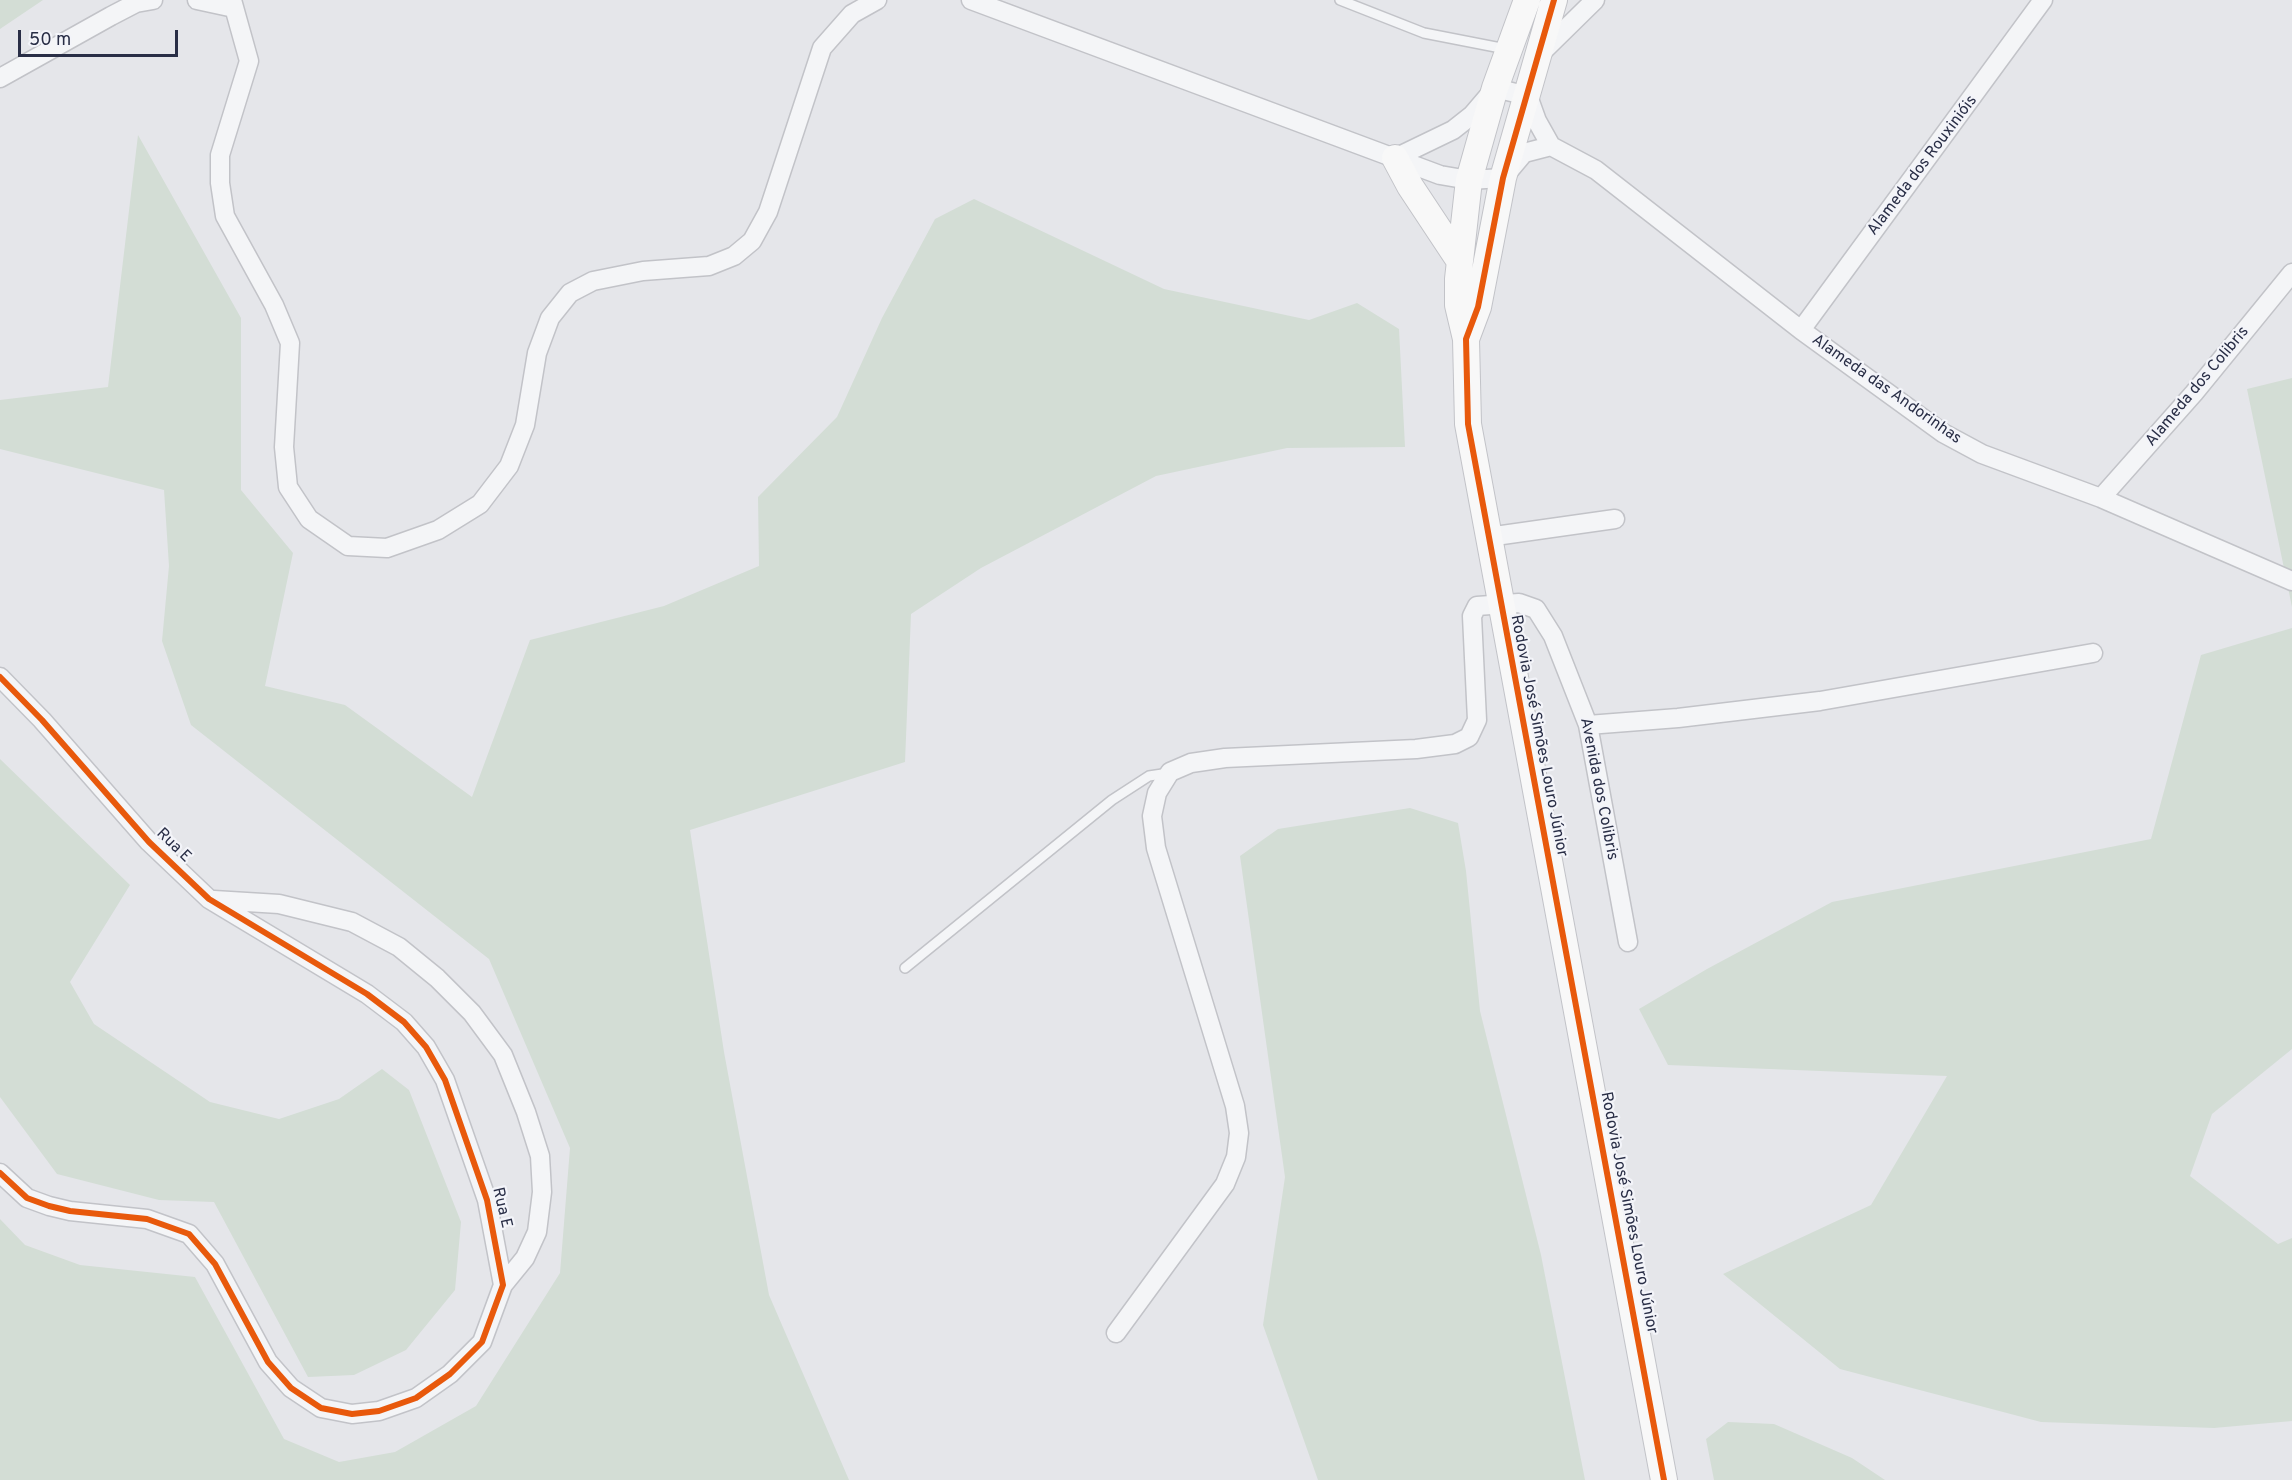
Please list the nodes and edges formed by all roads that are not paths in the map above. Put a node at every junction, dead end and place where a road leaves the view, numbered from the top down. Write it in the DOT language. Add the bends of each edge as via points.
graph roads {
  1 [pos="153,0"];
  2 [pos="197,0"];
  3 [pos="877,0"];
  4 [pos="971,0"];
  5 [pos="1340,0"];
  6 [pos="1555,0"];
  7 [pos="1595,0"];
  8 [pos="2043,0"];
  9 [pos="233,4"];
  10 [pos="1525,7"];
  11 [pos="1509,50"];
  12 [pos="1539,56"];
  13 [pos="0,78"];
  14 [pos="1495,88"];
  15 [pos="1528,96"];
  16 [pos="1551,146"];
  17 [pos="1395,158"];
  18 [pos="1503,178"];
  19 [pos="1469,180"];
  20 [pos="1459,260"];
  21 [pos="2292,273"];
  22 [pos="1801,330"];
  23 [pos="1466,339"];
  24 [pos="2100,498"];
  25 [pos="1615,519"];
  26 [pos="1488,537"];
  27 [pos="2292,581"];
  28 [pos="1500,603"];
  29 [pos="2093,653"];
  30 [pos="0,676"];
  31 [pos="1588,725"];
  32 [pos="1170,772"];
  33 [pos="209,899"];
  34 [pos="1628,942"];
  35 [pos="905,968"];
  36 [pos="0,1173"];
  37 [pos="503,1285"];
  38 [pos="1116,1333"];
  39 [pos="1664,1480"];
  1 -- 13 [label="street" via="136,3"];
  2 -- 9 [label="street"];
  3 -- 9 [label="street" via="852,14 822,48 768,213 752,241 734,256 709,266 613,277 593,281 570,293 550,318 537,353 525,425 509,466 480,504 438,530 387,548 348,546 309,519 288,487 284,447 290,344 274,305 225,216 220,183 220,155 249,61"];
  4 -- 17 [label="street"];
  5 -- 11 [label="lane" via="1424,33"];
  6 -- 10 [label="street"];
  6 -- 12 [label="main road, Rodovia José Simões Louro Júnior"];
  7 -- 12 [label="street"];
  8 -- 22 [label="street, Alameda dos Rouxinióis"];
  10 -- 11 [label="main road, Rodovia José Simões Louro Júnior"];
  11 -- 14 [label="main road, Rodovia José Simões Louro Júnior"];
  12 -- 15 [label="main road, Rodovia José Simões Louro Júnior"];
  14 -- 15 [label="street"];
  14 -- 17 [label="street" via="1453,130"];
  14 -- 19 [label="main road, Rodovia José Simões Louro Júnior"];
  15 -- 16 [label="street" via="1536,121"];
  15 -- 18 [label="main road, Rodovia José Simões Louro Júnior"];
  16 -- 18 [label="street" via="1524,153"];
  16 -- 22 [label="street, Alameda das Andorinhas" via="1596,170"];
  17 -- 19 [label="street" via="1440,175"];
  17 -- 20 [label="main road"];
  18 -- 19 [label="street"];
  18 -- 23 [label="main road, Rodovia José Simões Louro Júnior" via="1478,307"];
  19 -- 20 [label="main road, Rodovia José Simões Louro Júnior"];
  20 -- 23 [label="main road, Rodovia José Simões Louro Júnior" via="1458,305"];
  21 -- 24 [label="street, Alameda dos Colibris" via="2194,393"];
  22 -- 24 [label="street, Alameda das Andorinhas" via="1943,433 2014,468"];
  23 -- 26 [label="main road, Rodovia José Simões Louro Júnior" via="1468,424"];
  24 -- 27 [label="street, Alameda das Andorinhas"];
  25 -- 26 [label="street"];
  26 -- 28 [label="main road, Rodovia José Simões Louro Júnior"];
  28 -- 31 [label="street, Avenida dos Colibris" via="1536,609 1553,636"];
  28 -- 32 [label="street" via="1477,606 1472,616 1477,720 1469,737 1462,741 1416,749 1225,758 1191,763"];
  28 -- 39 [label="main road, Rodovia José Simões Louro Júnior"];
  29 -- 31 [label="street" via="1820,701"];
  30 -- 33 [label="street, Rua E" via="149,842"];
  31 -- 34 [label="street, Avenida dos Colibris"];
  32 -- 35 [label="lane" via="1149,776 1112,800"];
  32 -- 38 [label="street" via="1157,793 1152,816 1156,848 1235,1106 1239,1133 1236,1157 1225,1184"];
  33 -- 37 [label="street, Rua E" via="367,994 404,1022 426,1047 449,1091 487,1200"];
  33 -- 37 [label="street" via="279,904 352,922 399,947 472,1013 503,1055 540,1156 542,1192 537,1232 525,1258"];
  36 -- 37 [label="street" via="27,1198 49,1206 147,1219 189,1234 215,1264 268,1362 291,1388 321,1408 352,1414 416,1398 450,1374 482,1342"];
}
